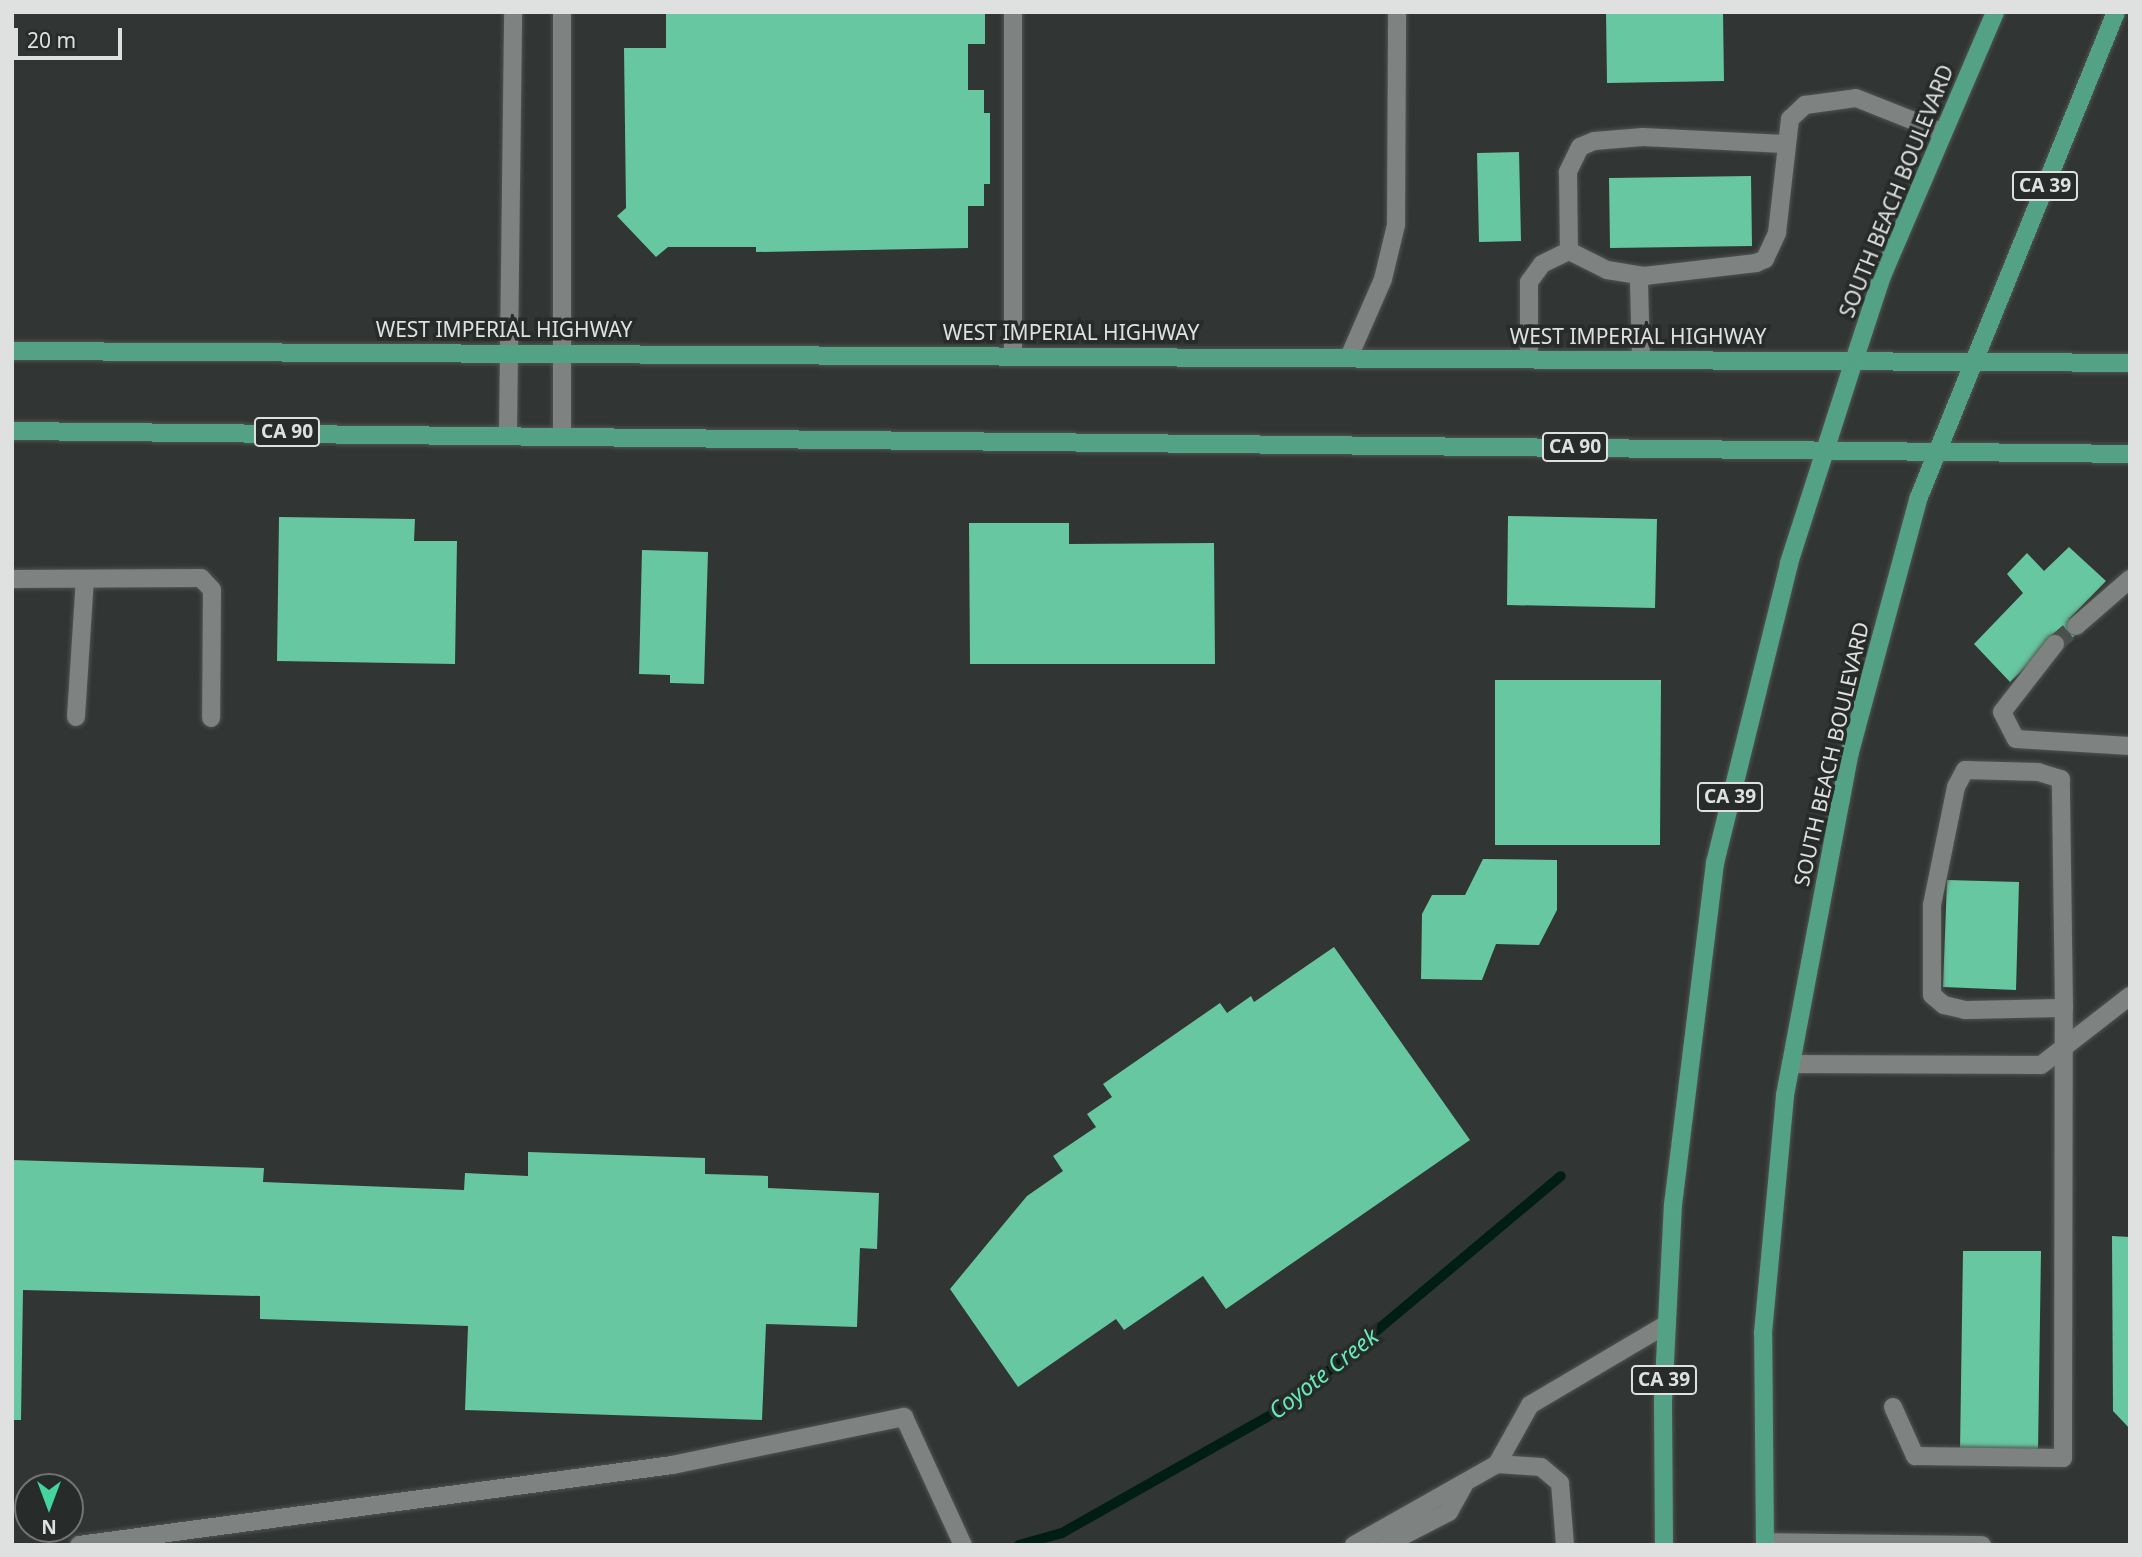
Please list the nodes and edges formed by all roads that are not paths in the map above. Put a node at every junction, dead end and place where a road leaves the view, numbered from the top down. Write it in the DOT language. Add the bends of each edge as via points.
graph roads {
  1 [pos="513,12"];
  2 [pos="562,12"];
  3 [pos="1013,12"];
  4 [pos="1397,12"];
  5 [pos="1995,12"];
  6 [pos="2116,12"];
  7 [pos="1942,132"];
  8 [pos="1784,144"];
  9 [pos="1569,251"];
  10 [pos="1644,276"];
  11 [pos="12,351"];
  12 [pos="510,351"];
  13 [pos="563,352"];
  14 [pos="1013,354"];
  15 [pos="1349,357"];
  16 [pos="1529,358"];
  17 [pos="1641,359"];
  18 [pos="1854,361"];
  19 [pos="1975,361"];
  20 [pos="2130,363"];
  21 [pos="12,430"];
  22 [pos="508,433"];
  23 [pos="562,434"];
  24 [pos="1824,451"];
  25 [pos="1938,451"];
  26 [pos="2130,454"];
  27 [pos="12,579"];
  28 [pos="85,579"];
  29 [pos="2130,579"];
  30 [pos="2076,626"];
  31 [pos="2055,644"];
  32 [pos="76,717"];
  33 [pos="211,718"];
  34 [pos="2130,746"];
  35 [pos="2130,996"];
  36 [pos="2064,1009"];
  37 [pos="2064,1046"];
  38 [pos="1791,1064"];
  39 [pos="1667,1325"];
  40 [pos="1893,1407"];
  41 [pos="1497,1464"];
  42 [pos="1464,1485"];
  43 [pos="1765,1543"];
  44 [pos="79,1545"];
  45 [pos="963,1545"];
  46 [pos="1354,1545"];
  47 [pos="1385,1545"];
  48 [pos="1565,1545"];
  49 [pos="1664,1545"];
  50 [pos="1982,1545"];
  1 -- 12 [label="street"];
  2 -- 13 [label="street"];
  3 -- 14 [label="street"];
  4 -- 15 [label="street" via="1396,225 1383,279"];
  5 -- 7 [label="main road, SOUTH BEACH BOULEVARD / CA 39"];
  6 -- 19 [label="main road, SOUTH BEACH BOULEVARD / CA 39"];
  7 -- 8 [label="street" via="1856,97 1828,99 1805,105 1790,118"];
  7 -- 18 [label="main road, SOUTH BEACH BOULEVARD / CA 39" via="1882,276"];
  8 -- 9 [label="street" via="1643,137 1594,141 1580,147 1568,172"];
  8 -- 10 [label="street" via="1777,233 1765,259"];
  9 -- 10 [label="street" via="1607,270"];
  9 -- 16 [label="street" via="1542,264 1529,282"];
  10 -- 17 [label="street" via="1639,282"];
  11 -- 12 [label="main road, WEST IMPERIAL HIGHWAY"];
  12 -- 13 [label="main road, WEST IMPERIAL HIGHWAY"];
  12 -- 22 [label="street"];
  13 -- 14 [label="main road, WEST IMPERIAL HIGHWAY"];
  13 -- 23 [label="street"];
  14 -- 15 [label="main road, WEST IMPERIAL HIGHWAY"];
  15 -- 16 [label="main road, WEST IMPERIAL HIGHWAY"];
  16 -- 17 [label="main road, WEST IMPERIAL HIGHWAY"];
  17 -- 18 [label="main road, WEST IMPERIAL HIGHWAY"];
  18 -- 19 [label="main road, WEST IMPERIAL HIGHWAY"];
  18 -- 24 [label="main road, SOUTH BEACH BOULEVARD / CA 39"];
  19 -- 20 [label="main road, WEST IMPERIAL HIGHWAY"];
  19 -- 25 [label="main road, SOUTH BEACH BOULEVARD / CA 39"];
  21 -- 22 [label="main road, CA 90"];
  22 -- 23 [label="main road, CA 90"];
  23 -- 24 [label="main road, CA 90"];
  24 -- 25 [label="main road, CA 90"];
  24 -- 39 [label="main road, SOUTH BEACH BOULEVARD / CA 39" via="1789,563 1715,863 1673,1205"];
  25 -- 26 [label="main road"];
  25 -- 38 [label="main road, SOUTH BEACH BOULEVARD / CA 39" via="1919,497 1850,752"];
  27 -- 28 [label="street"];
  28 -- 32 [label="street"];
  28 -- 33 [label="street" via="201,579 212,590"];
  29 -- 30 [label="street"];
  31 -- 34 [label="street" via="2002,712 2016,739"];
  35 -- 37 [label="street"];
  36 -- 36 [label="street" via="2061,779 2038,772 1965,770 1956,787 1935,892 1929,965 1932,995 1944,1005 1965,1010"];
  36 -- 37 [label="street"];
  37 -- 38 [label="street" via="2041,1065"];
  37 -- 40 [label="street" via="2063,1458 1915,1456"];
  38 -- 43 [label="main road, SOUTH BEACH BOULEVARD / CA 39" via="1763,1333"];
  39 -- 41 [label="street" via="1530,1405"];
  39 -- 49 [label="main road, SOUTH BEACH BOULEVARD / CA 39"];
  41 -- 42 [label="street"];
  41 -- 48 [label="street" via="1541,1467 1560,1483"];
  42 -- 46 [label="street"];
  42 -- 47 [label="street" via="1449,1512"];
  43 -- 50 [label="street"];
  44 -- 45 [label="street" via="672,1465 904,1418"];
}
